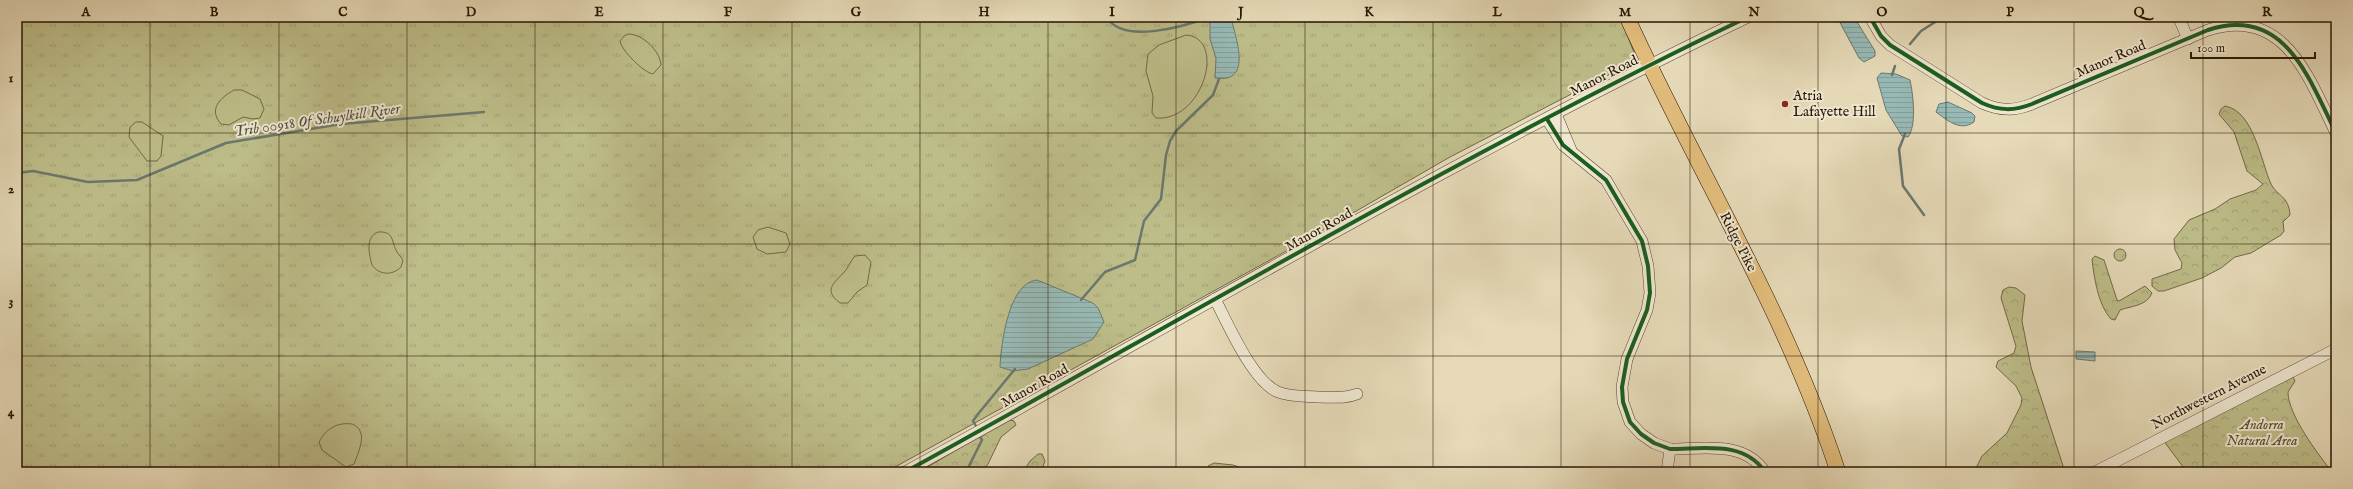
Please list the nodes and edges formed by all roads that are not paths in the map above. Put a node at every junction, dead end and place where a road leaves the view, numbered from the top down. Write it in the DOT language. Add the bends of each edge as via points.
graph roads {
  1 [pos="1627,17"];
  2 [pos="1748,17"];
  3 [pos="1870,17"];
  4 [pos="2178,17"];
  5 [pos="2188,39"];
  6 [pos="1650,65"];
  7 [pos="1551,116"];
  8 [pos="2336,133"];
  9 [pos="1215,299"];
  10 [pos="2336,349"];
  11 [pos="1357,394"];
  12 [pos="1670,449"];
  13 [pos="905,472"];
  14 [pos="1667,472"];
  15 [pos="1765,472"];
  16 [pos="1838,472"];
  17 [pos="2095,472"];
  1 -- 6 [label="main road, Ridge Pike"];
  2 -- 6 [label="street, Manor Road"];
  3 -- 5 [label="street, Manor Road" via="1881,36 1895,50 1976,100 2003,109 2017,109 2032,104"];
  4 -- 5 [label="street"];
  5 -- 8 [label="street, Manor Road" via="2215,28 2230,26 2252,28 2276,37 2300,62"];
  6 -- 7 [label="street, Manor Road"];
  6 -- 16 [label="main road, Ridge Pike" via="1775,313"];
  7 -- 9 [label="street, Manor Road"];
  7 -- 12 [label="street" via="1559,141 1606,180 1635,226 1645,249 1650,284 1649,302 1627,359 1622,387 1623,402 1630,422 1641,434 1654,443"];
  9 -- 11 [label="street" via="1252,368 1267,386 1284,394 1298,396 1348,397"];
  9 -- 13 [label="street, Manor Road"];
  10 -- 17 [label="street, Northwestern Avenue"];
  12 -- 14 [label="street"];
  12 -- 15 [label="street" via="1736,450 1756,460"];
}
